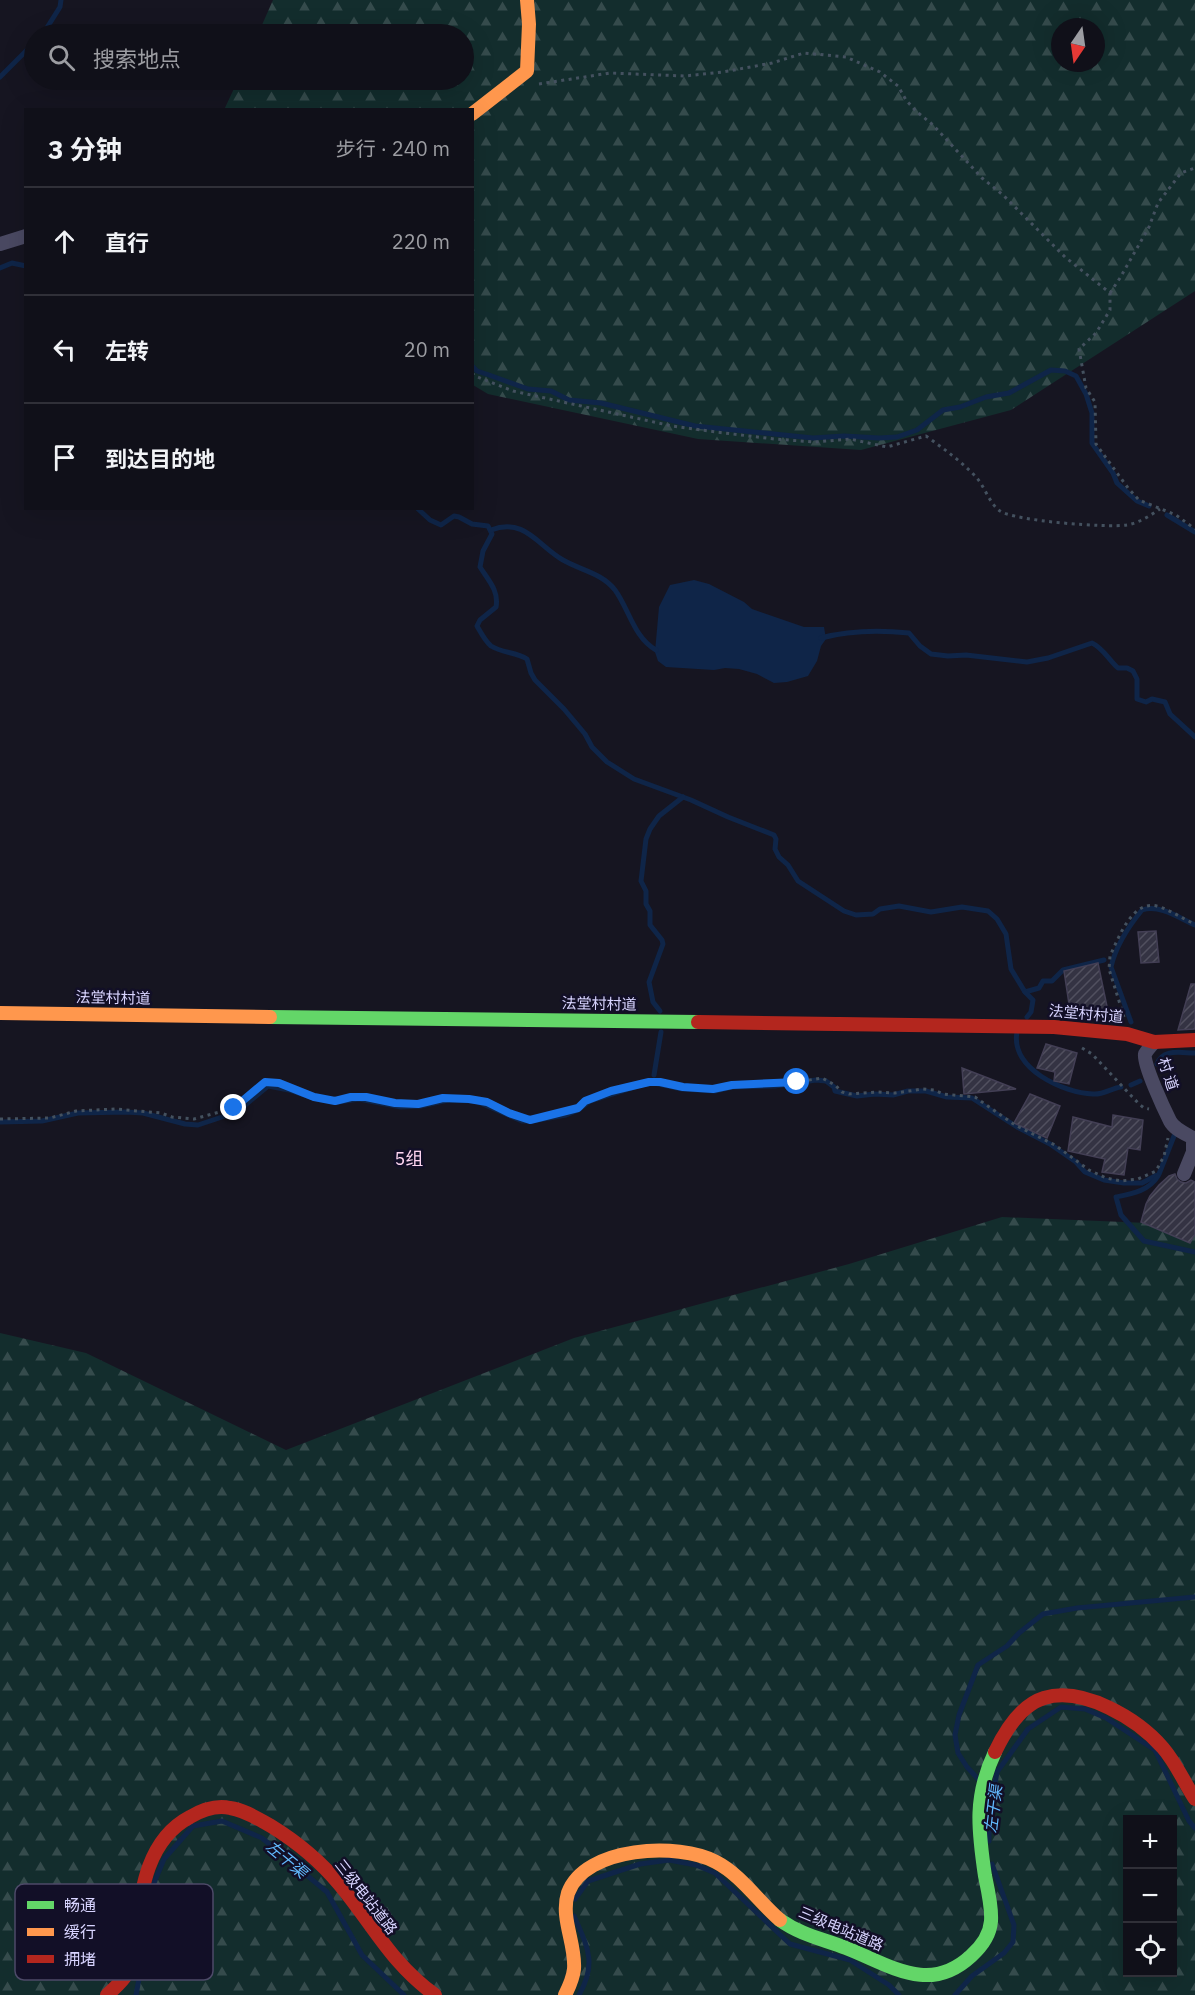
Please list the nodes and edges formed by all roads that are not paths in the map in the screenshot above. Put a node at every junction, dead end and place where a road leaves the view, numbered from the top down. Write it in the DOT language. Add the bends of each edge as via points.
graph roads {
  1 [pos="527,0"];
  2 [pos="474,112"];
  3 [pos="24,237"];
  4 [pos="0,244"];
  5 [pos="0,1013"];
  6 [pos="1195,1040"];
  7 [pos="1154,1042"];
  8 [pos="1184,1174"];
  9 [pos="1195,1799"];
  10 [pos="143,1884"];
  11 [pos="123,1980"];
  12 [pos="107,1995"];
  13 [pos="435,1995"];
  14 [pos="565,1995"];
  1 -- 2 [label="street" via="527,71"];
  3 -- 4 [label="street"];
  5 -- 7 [label="street, 法堂村村道" via="1054,1027 1127,1034"];
  6 -- 7 [label="street, 法堂村村道"];
  7 -- 8 [label="street, 村 道" via="1145,1054 1145,1063 1159,1099 1170,1122 1193,1138 1193,1152"];
  9 -- 14 [label="street, 三级电站道路" via="1168,1755 1131,1720 1072,1696 1043,1698 1014,1721 995,1753 982,1788 981,1850 991,1923 973,1955 960,1965 941,1975 903,1976 864,1955 789,1927 731,1871 706,1857 686,1851 649,1850 613,1857 575,1880 565,1906 574,1972"];
  10 -- 13 [label="street, 三级电站道路" via="154,1853 178,1824 195,1814 224,1807 244,1811 282,1832 328,1871 377,1939 406,1972"];
  11 -- 12 [label="street, 三级电站道路"];
}
